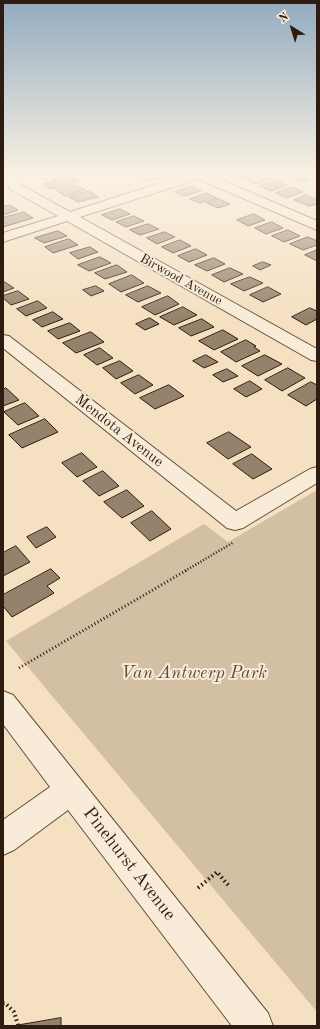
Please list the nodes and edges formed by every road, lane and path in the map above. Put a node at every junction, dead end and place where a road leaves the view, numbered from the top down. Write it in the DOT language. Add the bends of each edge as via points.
graph roads {
  1 [pos="52,222"];
  2 [pos="77,222"];
  3 [pos="3,238"];
  4 [pos="3,340"];
  5 [pos="317,356"];
  6 [pos="317,474"];
  7 [pos="235,532"];
  8 [pos="19,668"];
  9 [pos="3,702"];
  10 [pos="71,790"];
  11 [pos="3,839"];
  12 [pos="229,886"];
  13 [pos="198,888"];
  14 [pos="3,1003"];
  15 [pos="18,1025"];
  16 [pos="255,1026"];
  1 -- 3 [label="street"];
  2 -- 5 [label="street, Birwood Avenue"];
  4 -- 7 [label="street, Mendota Avenue"];
  6 -- 7 [label="street"];
  7 -- 8 [label="path"];
  9 -- 10 [label="street, Pinehurst Avenue"];
  10 -- 11 [label="street"];
  10 -- 16 [label="street, Pinehurst Avenue"];
  12 -- 13 [label="path" via="217,872"];
  14 -- 15 [label="path" via="14,1012"];
}
